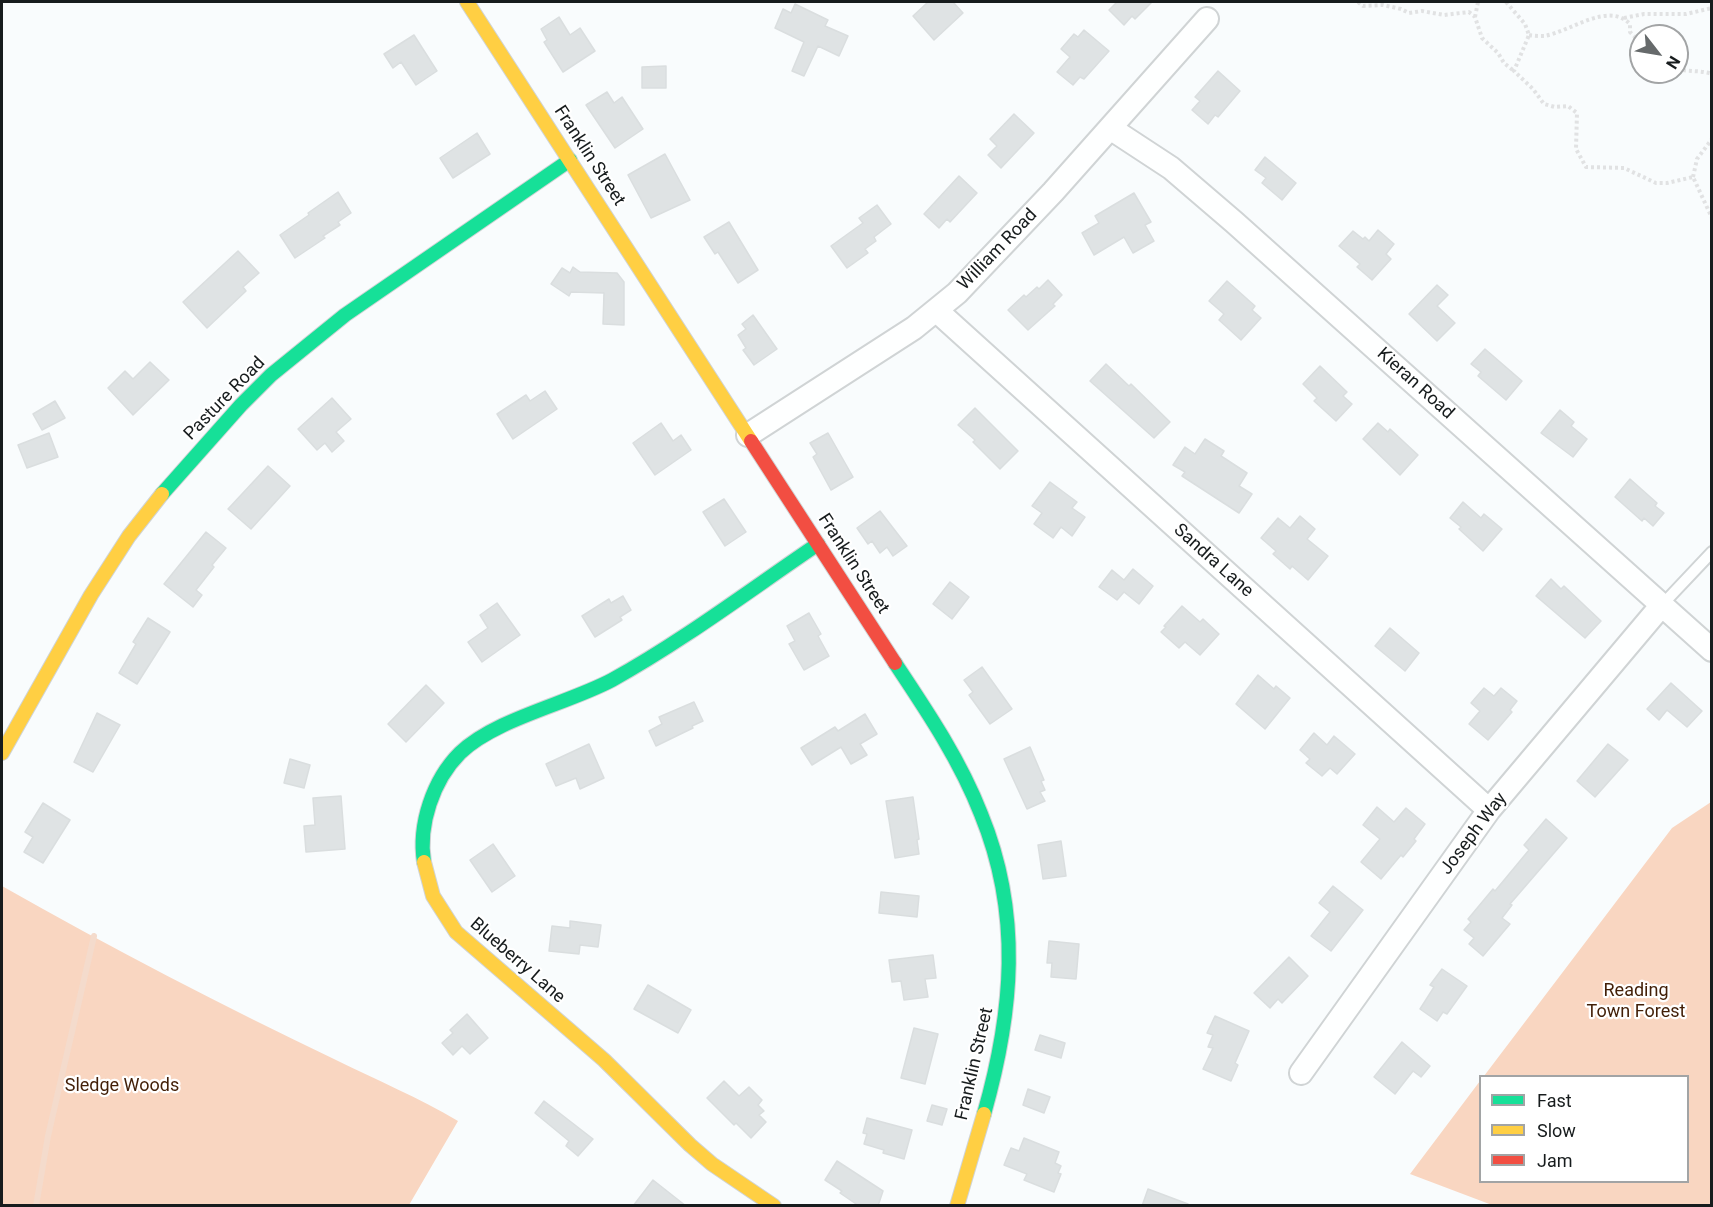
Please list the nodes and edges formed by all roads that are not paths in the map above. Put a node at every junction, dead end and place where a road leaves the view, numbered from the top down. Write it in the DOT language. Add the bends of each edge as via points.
graph roads {
  1 [pos="467,2"];
  2 [pos="1207,19"];
  3 [pos="1110,128"];
  4 [pos="570,160"];
  5 [pos="937,311"];
  6 [pos="748,435"];
  7 [pos="818,544"];
  8 [pos="1712,552"];
  9 [pos="1661,606"];
  10 [pos="1712,650"];
  11 [pos="2,753"];
  12 [pos="1489,810"];
  13 [pos="1301,1073"];
  14 [pos="774,1206"];
  15 [pos="957,1206"];
  1 -- 4 [label="street, Franklin Street"];
  2 -- 3 [label="street, William Road"];
  3 -- 5 [label="street, William Road" via="1016,233"];
  3 -- 9 [label="street, Kieran Road" via="1171,168 1226,214"];
  4 -- 6 [label="street, Franklin Street"];
  4 -- 11 [label="street, Pasture Road" via="345,315 294,355 241,405 129,536"];
  5 -- 6 [label="street, William Road"];
  5 -- 12 [label="street, Sandra Lane"];
  6 -- 7 [label="street, Franklin Street"];
  7 -- 14 [label="street, Blueberry Lane" via="643,662 600,686 508,722 476,740 462,751 440,780 423,831 429,885 444,918 456,932 604,1060 712,1164"];
  7 -- 15 [label="street, Franklin Street" via="952,755 983,817 999,869 1010,958 1006,1016"];
  8 -- 9 [label="lane"];
  9 -- 10 [label="street, Kieran Road"];
  9 -- 12 [label="street, Joseph Way"];
  12 -- 13 [label="street, Joseph Way"];
}
